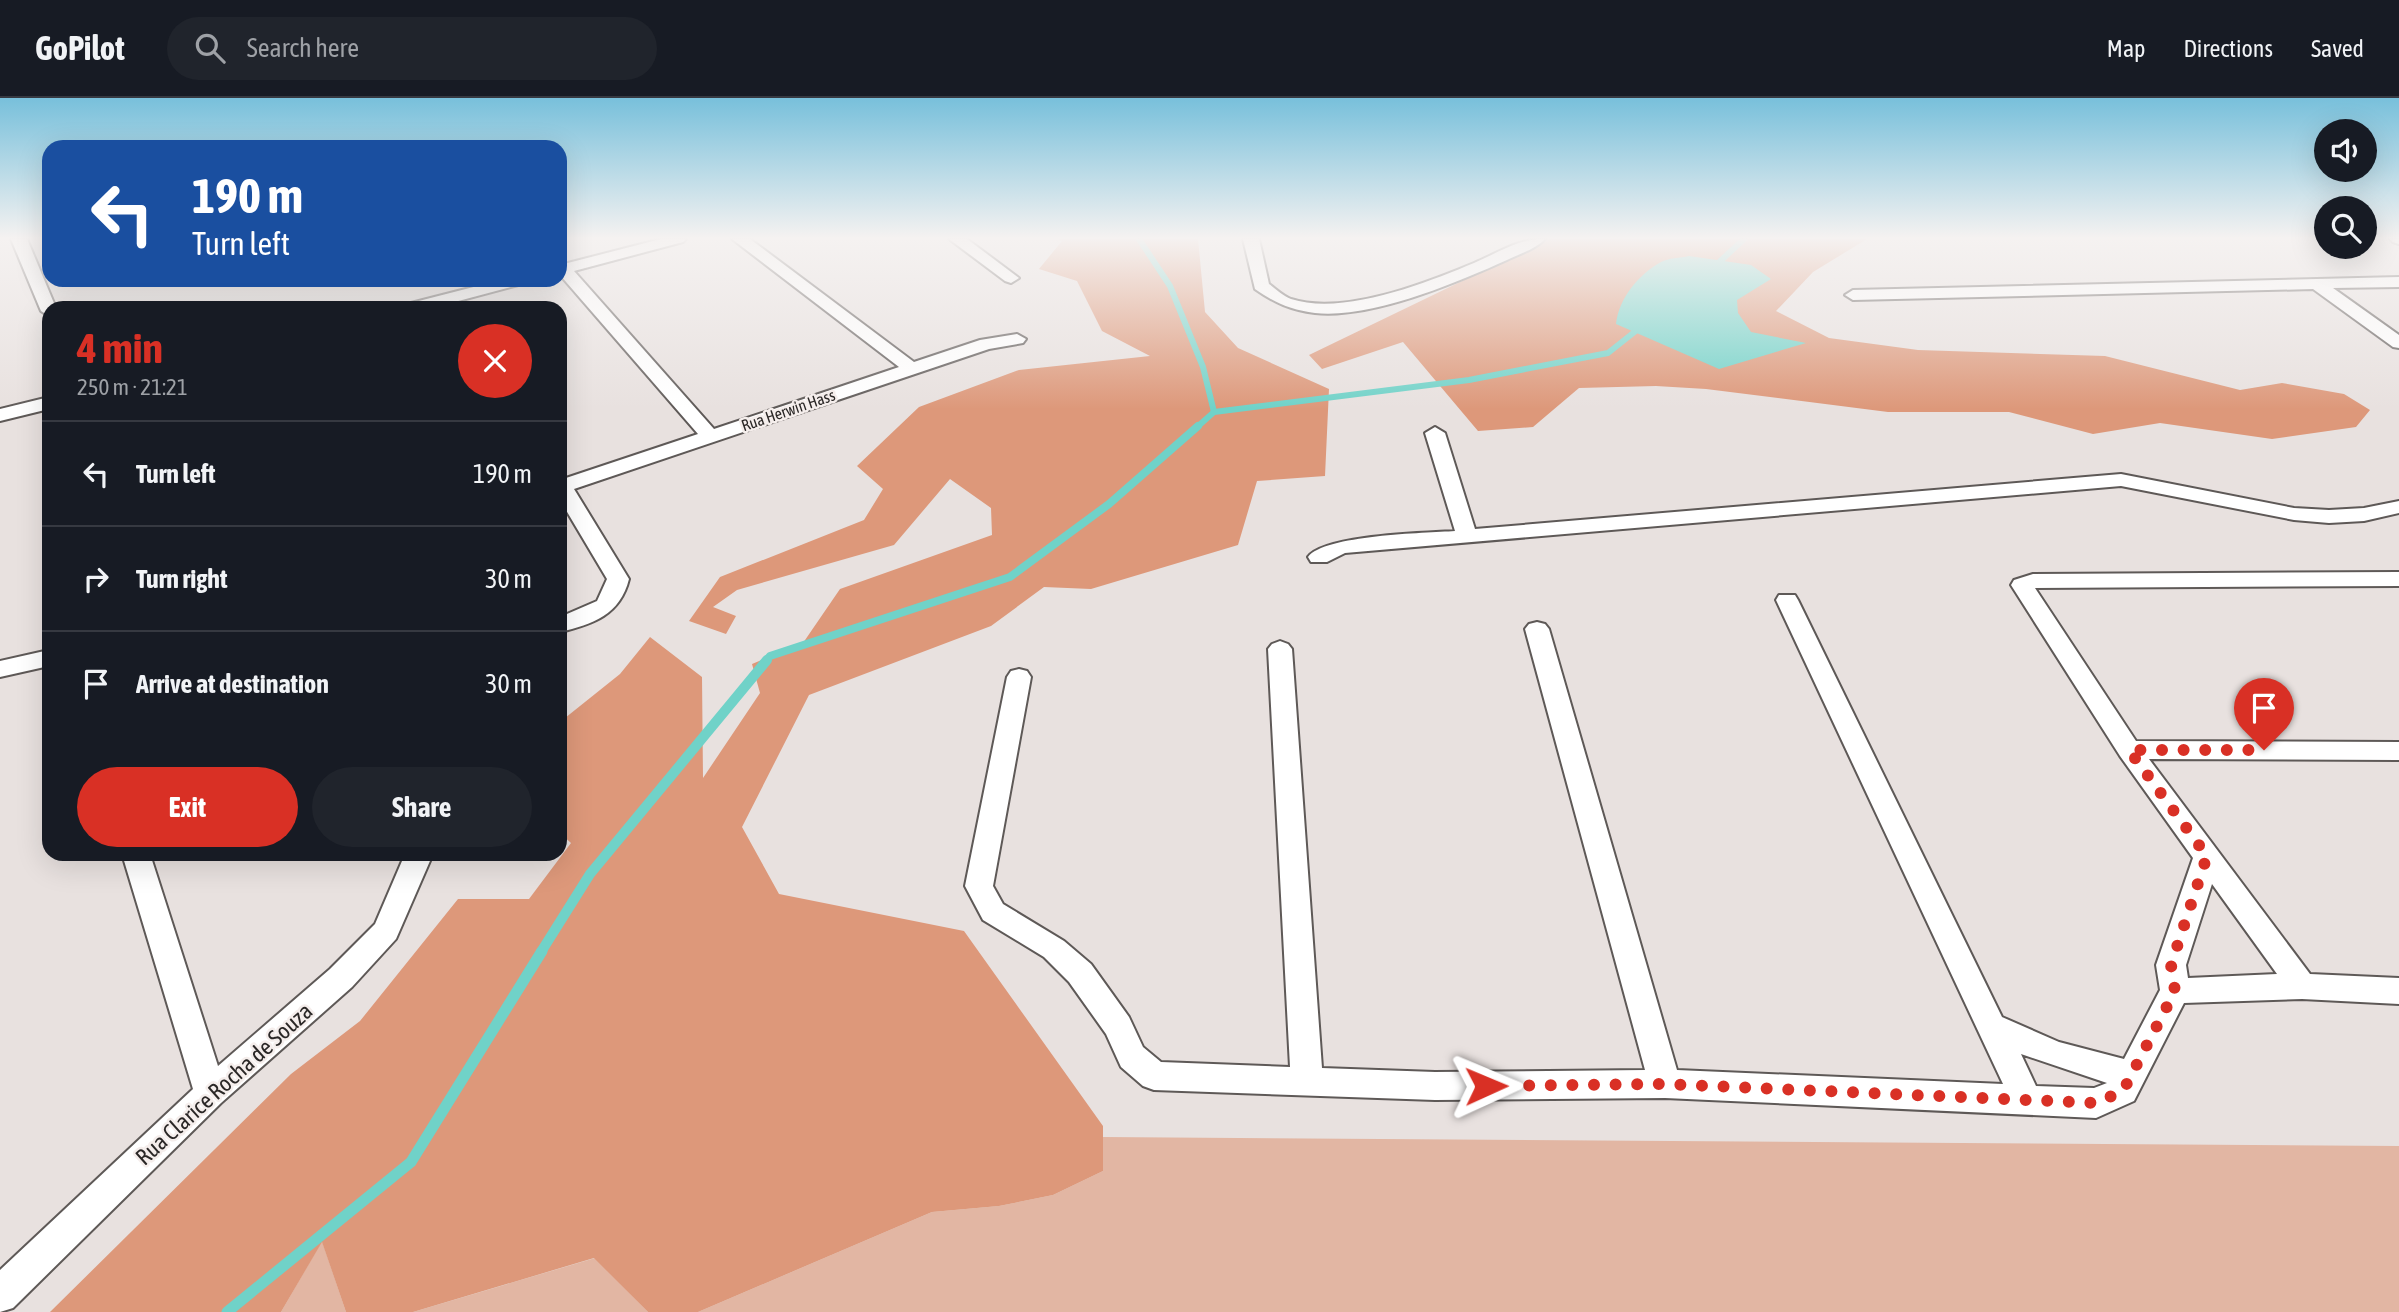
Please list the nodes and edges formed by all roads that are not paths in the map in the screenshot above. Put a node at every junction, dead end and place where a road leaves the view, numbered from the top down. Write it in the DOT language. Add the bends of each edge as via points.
graph roads {
  1 [pos="460,296"];
  2 [pos="586,296"];
  3 [pos="815,296"];
  4 [pos="1273,296"];
  5 [pos="1392,296"];
  6 [pos="2333,296"];
  7 [pos="440,301"];
  8 [pos="1017,339"];
  9 [pos="2399,343"];
  10 [pos="912,369"];
  11 [pos="42,405"];
  12 [pos="0,415"];
  13 [pos="1435,433"];
  14 [pos="710,436"];
  15 [pos="567,484"];
  16 [pos="567,496"];
  17 [pos="2399,508"];
  18 [pos="1467,536"];
  19 [pos="1319,557"];
  20 [pos="2399,579"];
  21 [pos="1787,600"];
  22 [pos="567,623"];
  23 [pos="1537,629"];
  24 [pos="1280,649"];
  25 [pos="42,660"];
  26 [pos="0,669"];
  27 [pos="1020,677"];
  28 [pos="2129,750"];
  29 [pos="2399,751"];
  30 [pos="2207,856"];
  31 [pos="138,861"];
  32 [pos="416,861"];
  33 [pos="2302,986"];
  34 [pos="2399,990"];
  35 [pos="2175,991"];
  36 [pos="1991,1026"];
  37 [pos="2132,1074"];
  38 [pos="1307,1082"];
  39 [pos="1665,1084"];
  40 [pos="210,1093"];
  41 [pos="2026,1099"];
  42 [pos="0,1294"];
  1 -- 7 [label="street"];
  2 -- 14 [label="street"];
  3 -- 10 [label="street"];
  4 -- 5 [label="street" via="1315,308"];
  6 -- 9 [label="street"];
  8 -- 10 [label="street, Rua Herwin Hass" via="986,344"];
  10 -- 14 [label="street, Rua Herwin Hass"];
  11 -- 12 [label="street"];
  13 -- 18 [label="street"];
  14 -- 15 [label="street, Rua Herwin Hass"];
  16 -- 22 [label="street" via="618,579 615,595 601,611"];
  17 -- 18 [label="street" via="2351,516 2306,516 2121,480"];
  18 -- 19 [label="street" via="1341,547"];
  20 -- 28 [label="street" via="2033,581 2022,585"];
  21 -- 36 [label="street"];
  23 -- 39 [label="street"];
  24 -- 38 [label="street"];
  25 -- 26 [label="street"];
  27 -- 38 [label="street" via="979,886 993,912 1054,949 1080,973 1118,1026 1132,1057 1154,1076"];
  28 -- 29 [label="street"];
  28 -- 30 [label="street"];
  30 -- 33 [label="street"];
  30 -- 35 [label="street" via="2171,965"];
  31 -- 40 [label="street"];
  32 -- 40 [label="street, Rua Clarice Rocha de Souza" via="386,931 341,978"];
  33 -- 34 [label="street"];
  33 -- 35 [label="street"];
  35 -- 37 [label="street"];
  36 -- 37 [label="street" via="2075,1062"];
  36 -- 41 [label="street"];
  37 -- 41 [label="street" via="2123,1091 2096,1103"];
  38 -- 39 [label="street"];
  39 -- 41 [label="street"];
  40 -- 42 [label="street, Rua Clarice Rocha de Souza"];
}
